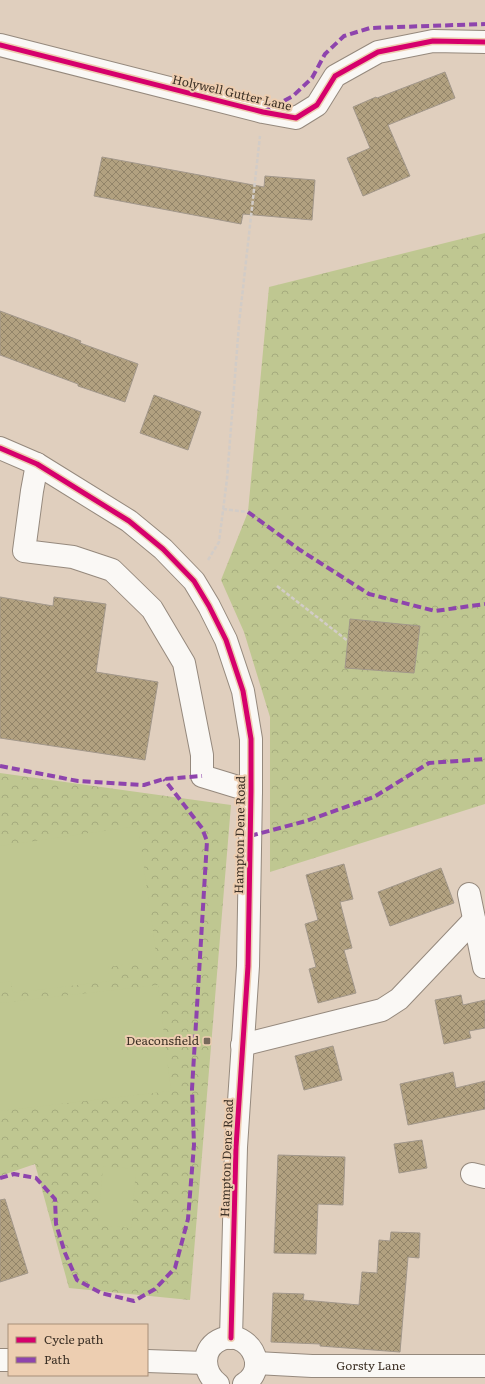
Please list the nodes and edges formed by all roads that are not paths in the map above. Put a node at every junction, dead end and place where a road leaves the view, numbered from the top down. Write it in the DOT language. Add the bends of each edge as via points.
graph roads {
  1 [pos="485,42"];
  2 [pos="0,45"];
  3 [pos="0,448"];
  4 [pos="38,464"];
  5 [pos="251,791"];
  6 [pos="469,894"];
  7 [pos="474,920"];
  8 [pos="484,967"];
  9 [pos="242,1045"];
  10 [pos="231,1338"];
  11 [pos="148,1361"];
  12 [pos="206,1363"];
  13 [pos="256,1363"];
  14 [pos="485,1366"];
  15 [pos="218,1384"];
  16 [pos="244,1384"];
  1 -- 2 [label="street, Holywell Gutter Lane" via="433,41 378,52 335,76 317,105 296,118 262,112"];
  3 -- 4 [label="street, Hampton Dene Road"];
  4 -- 5 [label="street, Hampton Dene Road" via="129,521 163,549 194,581 226,640 243,691 251,739"];
  4 -- 5 [label="street" via="24,551 74,557 112,570 152,609 184,663 202,755 202,776"];
  5 -- 9 [label="street, Hampton Dene Road" via="248,966"];
  6 -- 7 [label="street"];
  7 -- 8 [label="street"];
  7 -- 9 [label="street" via="399,999 382,1010"];
  9 -- 10 [label="street, Hampton Dene Road" via="236,1147"];
  10 -- 12 [label="street" via="221,1339 213,1345"];
  10 -- 13 [label="street" via="249,1345"];
  11 -- 12 [label="street"];
  12 -- 15 [label="street" via="211,1379"];
  13 -- 14 [label="street, Gorsty Lane" via="312,1366"];
  13 -- 16 [label="street" via="254,1372"];
}
